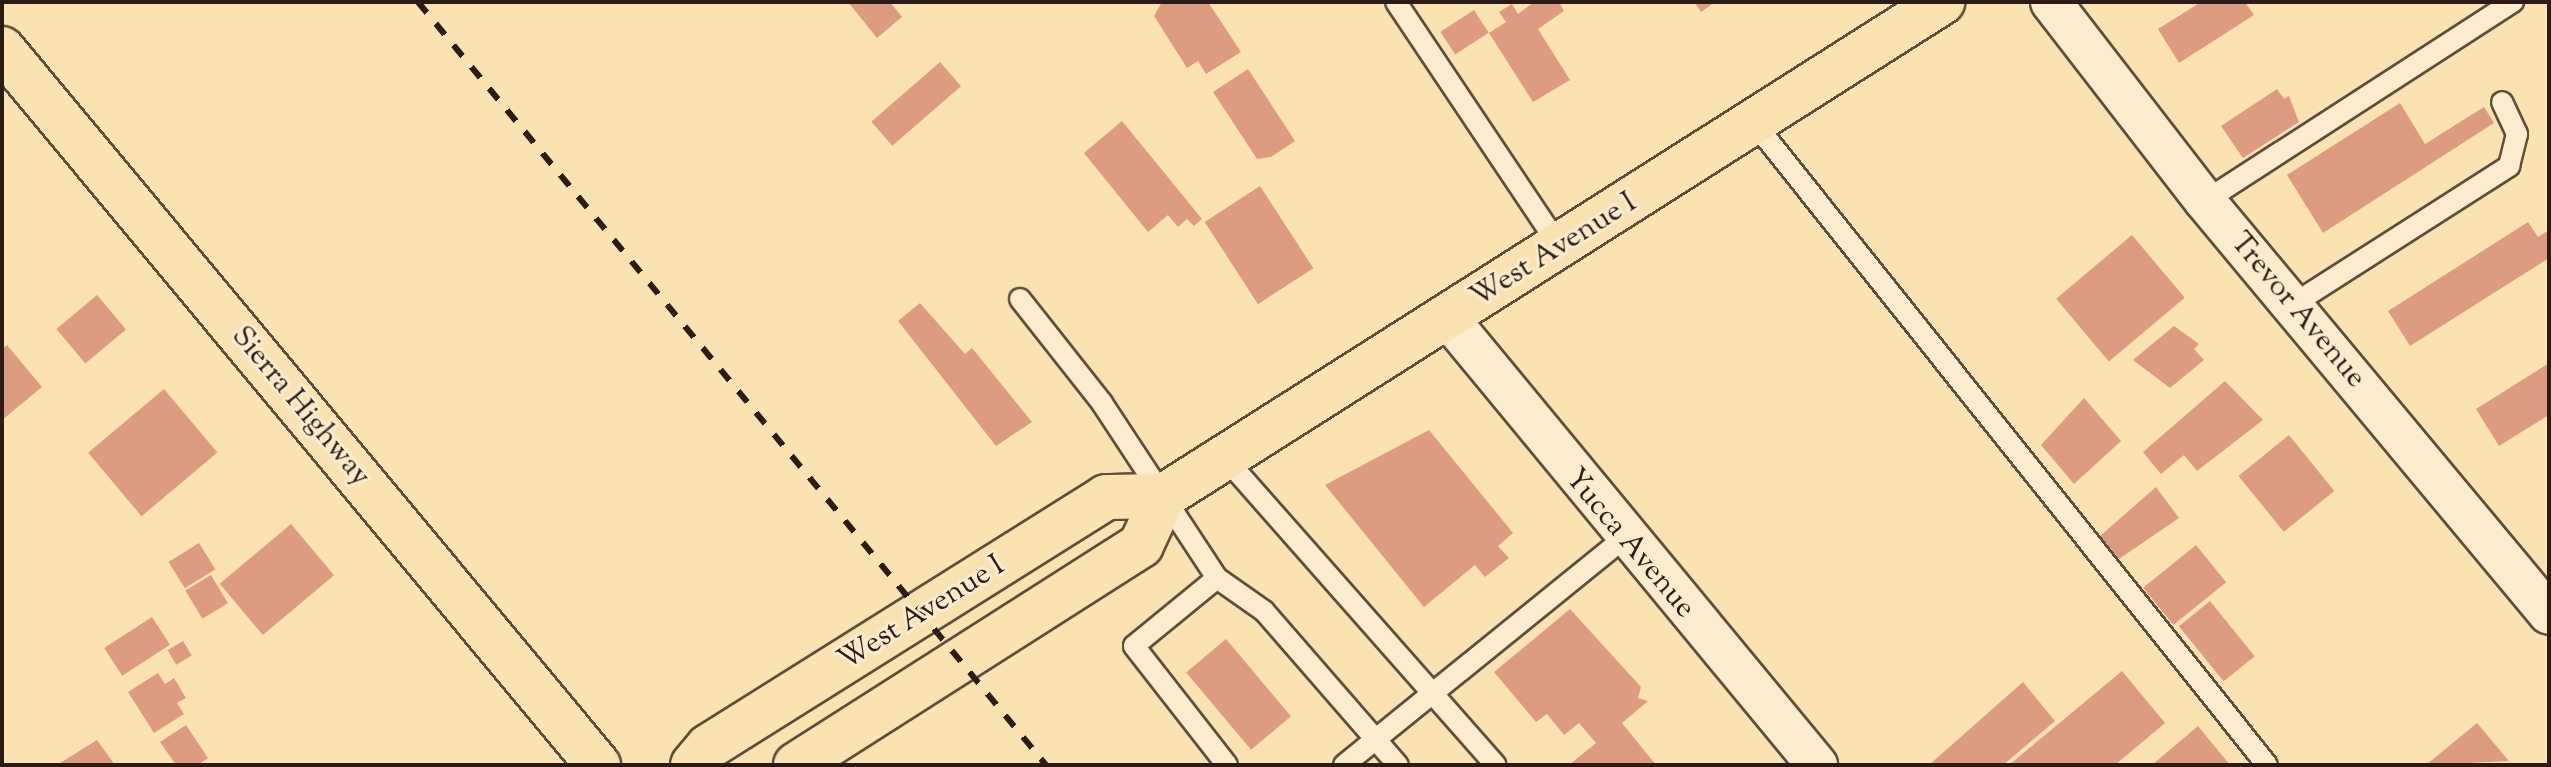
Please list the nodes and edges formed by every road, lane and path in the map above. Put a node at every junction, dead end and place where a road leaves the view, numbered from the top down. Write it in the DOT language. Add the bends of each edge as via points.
graph roads {
  1 [pos="1396,2"];
  2 [pos="1942,2"];
  3 [pos="2051,2"];
  4 [pos="2513,2"];
  5 [pos="2,49"];
  6 [pos="2502,102"];
  7 [pos="1755,124"];
  8 [pos="2205,201"];
  9 [pos="1560,247"];
  10 [pos="1020,299"];
  11 [pos="2292,305"];
  12 [pos="1448,318"];
  13 [pos="1225,458"];
  14 [pos="1164,496"];
  15 [pos="1623,539"];
  16 [pos="1217,578"];
  17 [pos="2549,614"];
  18 [pos="1431,695"];
  19 [pos="1377,740"];
  20 [pos="598,765"];
  21 [pos="693,765"];
  22 [pos="796,765"];
  23 [pos="1227,765"];
  24 [pos="1344,765"];
  25 [pos="1398,765"];
  26 [pos="1496,765"];
  27 [pos="1817,765"];
  28 [pos="2267,765"];
  1 -- 9 [label="lane"];
  2 -- 7 [label="main road, West Avenue I"];
  3 -- 8 [label="street, Trevor Avenue"];
  4 -- 8 [label="lane"];
  5 -- 20 [label="main road, Sierra Highway"];
  6 -- 11 [label="lane" via="2517,134 2509,166"];
  7 -- 9 [label="main road, West Avenue I"];
  7 -- 28 [label="lane"];
  8 -- 11 [label="street, Trevor Avenue"];
  9 -- 12 [label="main road, West Avenue I"];
  10 -- 14 [label="lane"];
  11 -- 17 [label="street, Trevor Avenue"];
  12 -- 13 [label="main road, West Avenue I"];
  12 -- 15 [label="street, Yucca Avenue"];
  13 -- 14 [label="main road, West Avenue I"];
  13 -- 18 [label="lane"];
  14 -- 16 [label="lane"];
  14 -- 21 [label="main road, West Avenue I" via="1106,497 708,747"];
  14 -- 22 [label="main road, West Avenue I" via="1141,545"];
  15 -- 18 [label="lane"];
  15 -- 27 [label="street, Yucca Avenue"];
  16 -- 19 [label="lane" via="1264,611"];
  16 -- 23 [label="lane" via="1134,646"];
  18 -- 19 [label="lane"];
  18 -- 26 [label="lane"];
  19 -- 24 [label="lane"];
  19 -- 25 [label="lane"];
}
